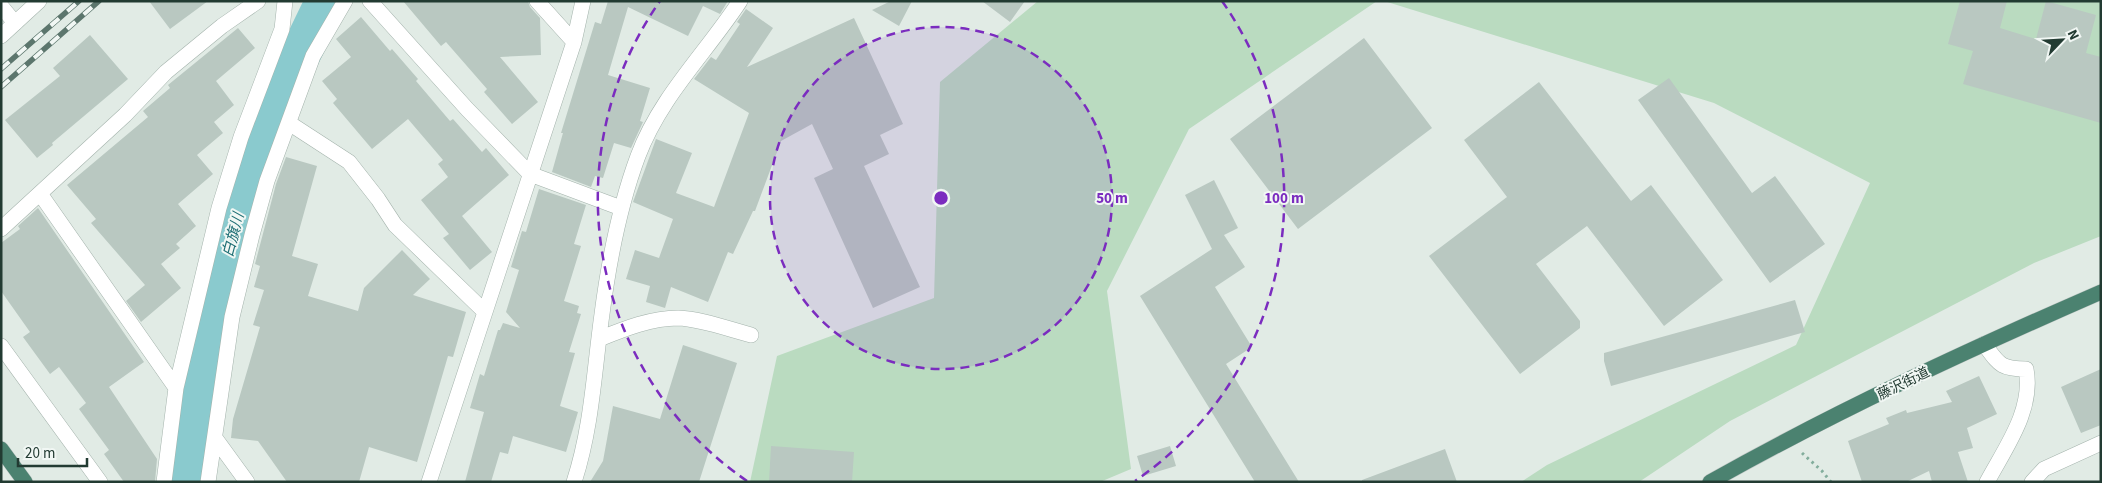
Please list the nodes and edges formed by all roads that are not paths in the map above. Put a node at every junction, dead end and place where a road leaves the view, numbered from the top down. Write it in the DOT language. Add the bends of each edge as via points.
graph roads {
  1 [pos="39,1"];
  2 [pos="258,1"];
  3 [pos="285,1"];
  4 [pos="345,1"];
  5 [pos="370,1"];
  6 [pos="537,1"];
  7 [pos="583,1"];
  8 [pos="740,1"];
  9 [pos="1,6"];
  10 [pos="15,23"];
  11 [pos="1,36"];
  12 [pos="574,42"];
  13 [pos="289,124"];
  14 [pos="530,174"];
  15 [pos="41,194"];
  16 [pos="621,208"];
  17 [pos="1,229"];
  18 [pos="2101,292"];
  19 [pos="484,311"];
  20 [pos="751,335"];
  21 [pos="599,339"];
  22 [pos="1984,344"];
  23 [pos="1,346"];
  24 [pos="176,388"];
  25 [pos="214,438"];
  26 [pos="2101,443"];
  27 [pos="1,449"];
  28 [pos="25,482"];
  29 [pos="100,482"];
  30 [pos="164,482"];
  31 [pos="208,482"];
  32 [pos="247,482"];
  33 [pos="429,482"];
  34 [pos="574,482"];
  35 [pos="1710,482"];
  36 [pos="1986,482"];
  37 [pos="2032,482"];
  1 -- 10 [label="street"];
  2 -- 15 [label="street" via="166,72"];
  3 -- 24 [label="street" via="282,29 241,137 219,208"];
  4 -- 13 [label="street" via="313,56"];
  5 -- 14 [label="street"];
  6 -- 12 [label="street"];
  7 -- 12 [label="street"];
  8 -- 16 [label="street" via="662,107 639,154"];
  9 -- 10 [label="street"];
  10 -- 11 [label="street"];
  12 -- 14 [label="street"];
  13 -- 19 [label="street" via="349,162 396,225"];
  13 -- 25 [label="street" via="267,181 234,308"];
  14 -- 16 [label="street"];
  14 -- 19 [label="street"];
  15 -- 17 [label="street"];
  15 -- 24 [label="street"];
  16 -- 21 [label="street"];
  18 -- 22 [label="highway, 藤沢街道"];
  19 -- 33 [label="street"];
  20 -- 21 [label="street" via="678,318 640,324"];
  21 -- 34 [label="street" via="591,415"];
  22 -- 35 [label="highway, 藤沢街道" via="1786,439"];
  22 -- 36 [label="street" via="1999,364 2012,369 2026,369 2029,384 2020,421"];
  23 -- 29 [label="street"];
  24 -- 30 [label="street"];
  25 -- 31 [label="street"];
  25 -- 32 [label="street"];
  26 -- 37 [label="street" via="2044,469"];
  27 -- 28 [label="highway"];
}
